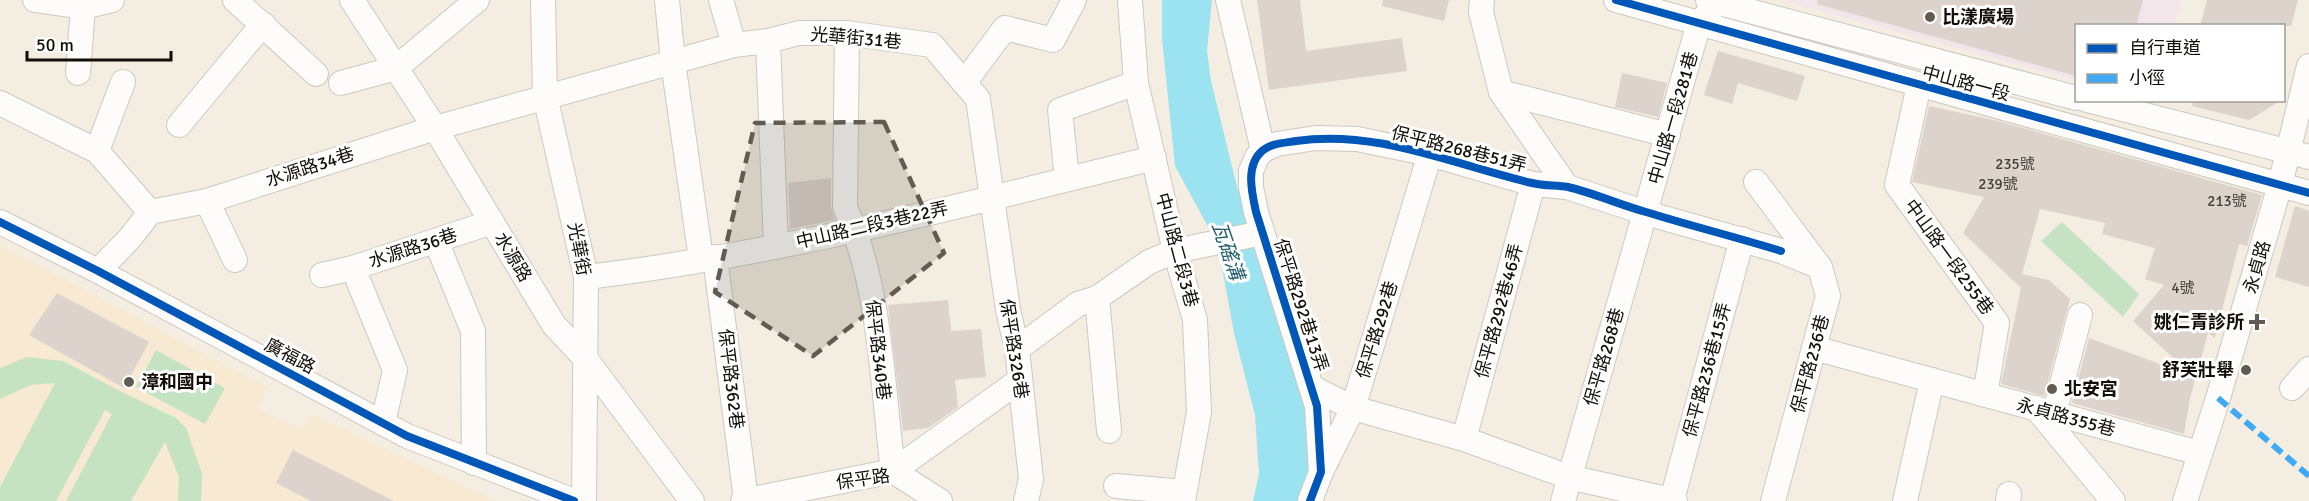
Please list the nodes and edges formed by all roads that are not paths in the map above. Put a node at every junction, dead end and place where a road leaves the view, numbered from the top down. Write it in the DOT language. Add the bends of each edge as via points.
graph roads {
  1 [pos="34,0"];
  2 [pos="112,0"];
  3 [pos="235,0"];
  4 [pos="352,0"];
  5 [pos="477,0"];
  6 [pos="543,0"];
  7 [pos="668,0"];
  8 [pos="721,0"];
  9 [pos="1074,0"];
  10 [pos="1131,0"];
  11 [pos="1228,0"];
  12 [pos="1482,0"];
  13 [pos="1616,0"];
  14 [pos="1687,0"];
  15 [pos="1716,1"];
  16 [pos="83,7"];
  17 [pos="1699,23"];
  18 [pos="263,24"];
  19 [pos="848,33"];
  20 [pos="768,41"];
  21 [pos="734,45"];
  22 [pos="673,62"];
  23 [pos="2309,66"];
  24 [pos="396,68"];
  25 [pos="78,73"];
  26 [pos="316,75"];
  27 [pos="123,82"];
  28 [pos="341,83"];
  29 [pos="964,83"];
  30 [pos="1136,83"];
  31 [pos="1919,86"];
  32 [pos="1501,92"];
  33 [pos="545,96"];
  34 [pos="2075,98"];
  35 [pos="2095,102"];
  36 [pos="0,103"];
  37 [pos="179,125"];
  38 [pos="435,128"];
  39 [pos="1668,135"];
  40 [pos="1263,150"];
  41 [pos="97,151"];
  42 [pos="1430,154"];
  43 [pos="2299,154"];
  44 [pos="1154,158"];
  45 [pos="1067,179"];
  46 [pos="1756,182"];
  47 [pos="1533,184"];
  48 [pos="2280,185"];
  49 [pos="1567,187"];
  50 [pos="2309,193"];
  51 [pos="992,198"];
  52 [pos="207,201"];
  53 [pos="150,212"];
  54 [pos="1646,213"];
  55 [pos="0,222"];
  56 [pos="492,222"];
  57 [pos="855,230"];
  58 [pos="1262,233"];
  59 [pos="1742,239"];
  60 [pos="436,241"];
  61 [pos="777,246"];
  62 [pos="1175,251"];
  63 [pos="708,258"];
  64 [pos="235,260"];
  65 [pos="1820,267"];
  66 [pos="353,268"];
  67 [pos="98,271"];
  68 [pos="322,275"];
  69 [pos="586,277"];
  70 [pos="1096,298"];
  71 [pos="2080,315"];
  72 [pos="1814,348"];
  73 [pos="1017,349"];
  74 [pos="585,358"];
  75 [pos="2309,369"];
  76 [pos="1020,380"];
  77 [pos="1932,381"];
  78 [pos="1311,387"];
  79 [pos="2292,388"];
  80 [pos="1985,395"];
  81 [pos="1353,408"];
  82 [pos="2045,411"];
  83 [pos="383,423"];
  84 [pos="1109,431"];
  85 [pos="1464,439"];
  86 [pos="2199,453"];
  87 [pos="474,463"];
  88 [pos="892,471"];
  89 [pos="1321,472"];
  90 [pos="1569,477"];
  91 [pos="1116,483"];
  92 [pos="1184,497"];
  93 [pos="574,501"];
  94 [pos="585,501"];
  95 [pos="692,501"];
  96 [pos="745,501"];
  97 [pos="940,501"];
  98 [pos="1026,501"];
  99 [pos="1310,501"];
  100 [pos="1563,501"];
  101 [pos="1674,501"];
  102 [pos="1773,501"];
  103 [pos="1905,501"];
  104 [pos="2113,501"];
  105 [pos="2185,501"];
  1 -- 16 [label="street"];
  2 -- 16 [label="street"];
  3 -- 18 [label="street"];
  4 -- 24 [label="street, 水源路"];
  5 -- 24 [label="street"];
  6 -- 33 [label="street, 光華街"];
  7 -- 22 [label="street, 保平路362巷"];
  8 -- 21 [label="street"];
  9 -- 29 [label="street" via="1053,40 1005,28"];
  10 -- 30 [label="street, 中山路二段3巷"];
  11 -- 40 [label="street"];
  12 -- 32 [label="street" via="1481,12"];
  13 -- 17 [label="street, 中山路一段"];
  14 -- 17 [label="street"];
  15 -- 17 [label="street"];
  15 -- 34 [label="street, 中山路一段"];
  16 -- 25 [label="street"];
  17 -- 31 [label="street, 中山路一段"];
  17 -- 39 [label="street, 中山路一段281巷"];
  18 -- 26 [label="street"];
  18 -- 37 [label="street"];
  19 -- 20 [label="street, 光華街31巷" via="799,33"];
  19 -- 29 [label="street, 光華街31巷" via="932,45"];
  19 -- 57 [label="street, 保平路340巷" via="845,207"];
  20 -- 21 [label="street, 光華街31巷"];
  20 -- 61 [label="street"];
  21 -- 22 [label="street, 光華街31巷"];
  22 -- 33 [label="street, 光華街31巷"];
  22 -- 63 [label="street, 保平路362巷"];
  23 -- 43 [label="street, 永貞路"];
  24 -- 28 [label="street"];
  24 -- 38 [label="street, 水源路"];
  27 -- 41 [label="street"];
  29 -- 51 [label="street, 光華街31巷" via="978,99"];
  30 -- 44 [label="street, 中山路二段3巷"];
  30 -- 45 [label="street" via="1060,110"];
  31 -- 48 [label="street, 中山路一段"];
  31 -- 80 [label="street, 中山路一段255巷" via="1897,185 1997,323"];
  32 -- 39 [label="street"];
  32 -- 49 [label="street"];
  33 -- 38 [label="street, 水源路34巷"];
  33 -- 69 [label="street, 光華街"];
  35 -- 43 [label="street"];
  36 -- 41 [label="street"];
  38 -- 52 [label="street, 水源路34巷"];
  38 -- 56 [label="street, 水源路"];
  39 -- 54 [label="street, 中山路一段281巷"];
  40 -- 42 [label="street, 保平路268巷51弄" via="1316,138 1347,139"];
  40 -- 58 [label="street, 保平路292巷13弄" via="1251,171"];
  41 -- 53 [label="street"];
  42 -- 47 [label="street, 保平路268巷51弄"];
  42 -- 81 [label="street, 保平路292巷"];
  43 -- 48 [label="street, 永貞路"];
  44 -- 45 [label="street, 中山路二段3巷22弄"];
  44 -- 62 [label="street, 中山路二段3巷"];
  45 -- 51 [label="street, 中山路二段3巷22弄"];
  46 -- 65 [label="street"];
  47 -- 49 [label="street, 保平路268巷51弄"];
  47 -- 85 [label="street, 保平路292巷46弄"];
  48 -- 50 [label="street, 中山路一段"];
  48 -- 86 [label="street, 永貞路"];
  49 -- 54 [label="street, 保平路268巷51弄"];
  51 -- 57 [label="street, 中山路二段3巷22弄"];
  51 -- 73 [label="street, 保平路326巷"];
  52 -- 53 [label="street, 水源路34巷"];
  52 -- 64 [label="street"];
  53 -- 67 [label="street"];
  54 -- 59 [label="street, 保平路268巷51弄"];
  54 -- 90 [label="street, 保平路268巷"];
  55 -- 67 [label="street, 廣福路"];
  56 -- 60 [label="street, 水源路36巷"];
  56 -- 74 [label="street, 水源路" via="554,325"];
  57 -- 61 [label="street, 中山路二段3巷22弄"];
  57 -- 88 [label="street, 保平路340巷" via="873,301"];
  58 -- 62 [label="street"];
  58 -- 78 [label="street, 保平路292巷13弄"];
  59 -- 65 [label="street, 保平路268巷51弄"];
  59 -- 101 [label="street, 保平路236巷15弄"];
  60 -- 66 [label="street, 水源路36巷"];
  60 -- 87 [label="street" via="473,331"];
  61 -- 63 [label="street, 中山路二段3巷22弄"];
  62 -- 70 [label="street" via="1149,262"];
  62 -- 92 [label="street, 中山路二段3巷" via="1195,320 1199,412"];
  63 -- 69 [label="street, 中山路二段3巷22弄"];
  63 -- 96 [label="street, 保平路362巷"];
  65 -- 72 [label="street, 保平路236巷" via="1828,296"];
  66 -- 68 [label="street"];
  66 -- 83 [label="street, 水源路36巷" via="395,370"];
  67 -- 83 [label="street, 廣福路"];
  69 -- 74 [label="street, 光華街"];
  70 -- 73 [label="street" via="1078,304"];
  70 -- 84 [label="street"];
  71 -- 82 [label="street"];
  72 -- 77 [label="street, 永貞路355巷"];
  72 -- 102 [label="street, 保平路236巷"];
  73 -- 76 [label="street, 保平路326巷"];
  74 -- 94 [label="street, 光華街"];
  74 -- 95 [label="street, 水源路"];
  75 -- 79 [label="street"];
  76 -- 88 [label="street"];
  76 -- 98 [label="street, 保平路326巷" via="1030,479"];
  77 -- 80 [label="street, 永貞路355巷"];
  77 -- 103 [label="street"];
  78 -- 81 [label="street"];
  78 -- 89 [label="street, 保平路292巷13弄" via="1317,406"];
  80 -- 82 [label="street, 永貞路355巷"];
  81 -- 85 [label="street"];
  81 -- 89 [label="street, 保平路292巷"];
  82 -- 86 [label="street, 永貞路355巷"];
  82 -- 104 [label="street"];
  83 -- 87 [label="street, 廣福路"];
  85 -- 90 [label="street"];
  86 -- 105 [label="street, 永貞路"];
  87 -- 93 [label="street, 廣福路"];
  88 -- 96 [label="street, 保平路"];
  88 -- 97 [label="street, 保平路"];
  89 -- 99 [label="street, 保平路292巷"];
  90 -- 100 [label="street, 保平路268巷"];
  90 -- 101 [label="street, 保平路236巷15弄"];
  91 -- 92 [label="street"];
}
